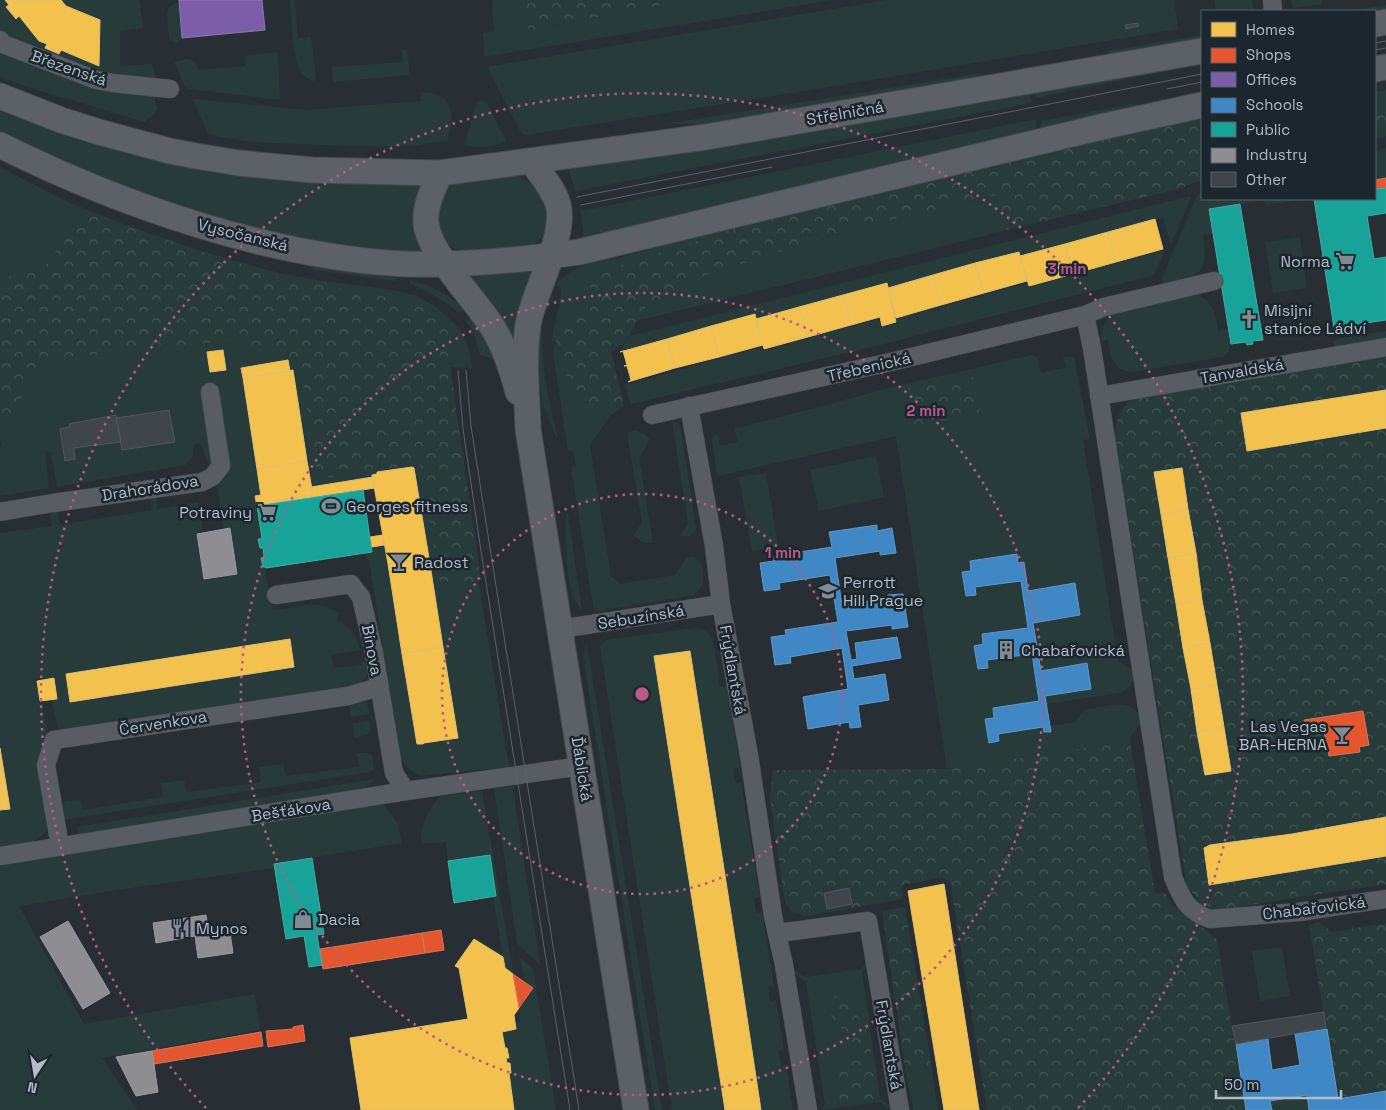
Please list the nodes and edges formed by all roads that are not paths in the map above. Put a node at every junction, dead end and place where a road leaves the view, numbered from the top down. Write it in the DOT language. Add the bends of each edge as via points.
graph roads {
  1 [pos="0,40"];
  2 [pos="1201,52"];
  3 [pos="170,89"];
  4 [pos="0,96"];
  5 [pos="1201,105"];
  6 [pos="0,144"];
  7 [pos="532,162"];
  8 [pos="440,173"];
  9 [pos="550,256"];
  10 [pos="446,264"];
  11 [pos="1214,282"];
  12 [pos="1085,315"];
  13 [pos="1386,347"];
  14 [pos="210,392"];
  15 [pos="1099,396"];
  16 [pos="689,406"];
  17 [pos="652,415"];
  18 [pos="528,429"];
  19 [pos="0,512"];
  20 [pos="276,595"];
  21 [pos="721,604"];
  22 [pos="560,629"];
  23 [pos="380,687"];
  24 [pos="582,766"];
  25 [pos="406,791"];
  26 [pos="60,846"];
  27 [pos="0,856"];
  28 [pos="1386,899"];
  29 [pos="778,932"];
  30 [pos="636,1110"];
  31 [pos="808,1110"];
  32 [pos="900,1110"];
  1 -- 3 [label="street, Březenská" via="3,44 96,80"];
  2 -- 7 [label="main road, Střelničná" via="706,137"];
  4 -- 8 [label="main road" via="99,132 196,156 312,170"];
  5 -- 9 [label="main road" via="579,252"];
  6 -- 10 [label="main road, Vysočanská" via="49,170 212,228 333,256 405,264"];
  7 -- 8 [label="main road, Střelničná"];
  7 -- 9 [label="main road" via="558,204 559,219"];
  8 -- 10 [label="main road" via="428,201 426,224"];
  9 -- 10 [label="main road, Vysočanská"];
  9 -- 18 [label="main road" via="528,324"];
  10 -- 18 [label="main road" via="493,328 510,366"];
  11 -- 12 [label="street, Třebenická" via="1104,307"];
  12 -- 15 [label="street"];
  12 -- 16 [label="street, Třebenická"];
  13 -- 15 [label="street, Tanvaldská"];
  14 -- 19 [label="street, Drahorádova" via="221,466 212,478"];
  15 -- 28 [label="street, Chabařovická" via="1173,877 1180,894 1187,906 1210,919 1299,912"];
  16 -- 17 [label="street, Třebenická"];
  16 -- 21 [label="street, Frýdlantská"];
  18 -- 22 [label="main road, Ďáblická"];
  20 -- 23 [label="street, Bínova" via="351,584 361,596"];
  21 -- 22 [label="street, Sebuzínská"];
  21 -- 29 [label="street, Frýdlantská"];
  22 -- 24 [label="main road, Ďáblická"];
  23 -- 25 [label="street, Bínova" via="394,774"];
  23 -- 26 [label="street, Červenkova" via="348,696 54,740 46,765"];
  24 -- 25 [label="street, Bešťákova"];
  24 -- 30 [label="main road, Ďáblická"];
  25 -- 26 [label="street, Bešťákova"];
  26 -- 27 [label="street, Bešťákova"];
  29 -- 31 [label="street, Frýdlantská"];
  29 -- 32 [label="street, Frýdlantská" via="868,921"];
}
